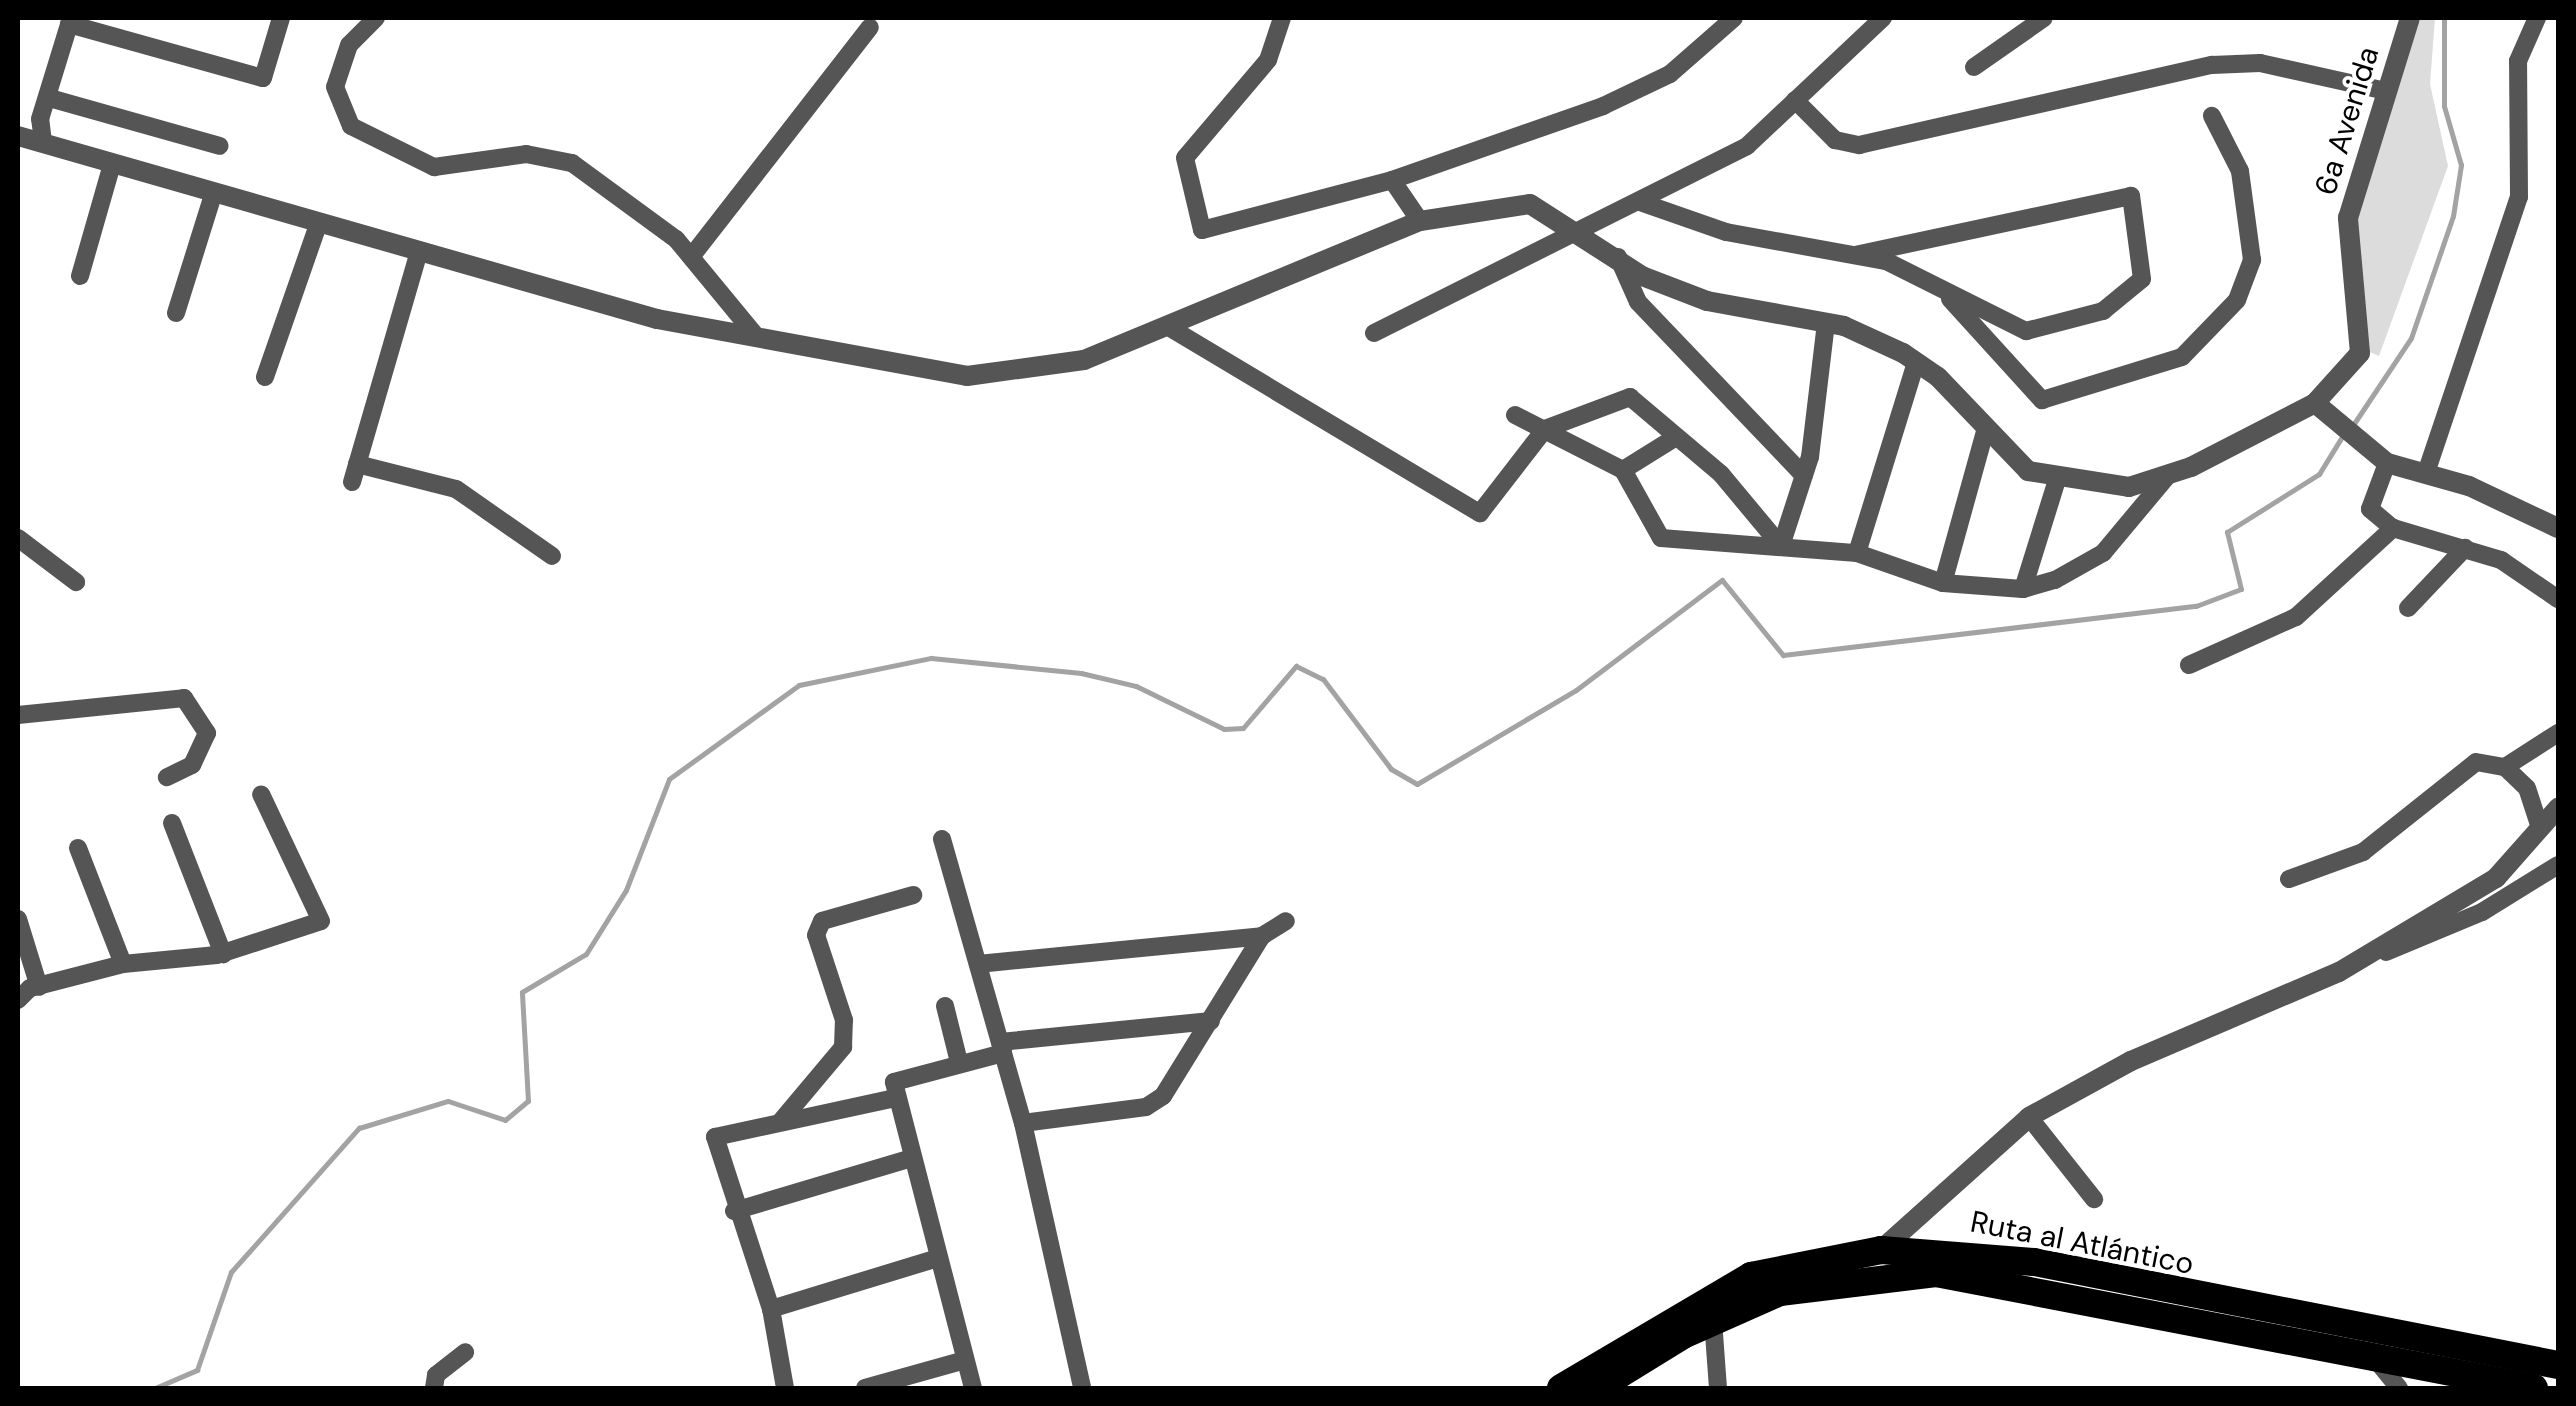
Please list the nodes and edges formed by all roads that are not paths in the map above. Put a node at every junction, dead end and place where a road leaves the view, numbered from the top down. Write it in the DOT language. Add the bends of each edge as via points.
graph roads {
  1 [pos="281,18"];
  2 [pos="376,18"];
  3 [pos="1282,18"];
  4 [pos="1734,18"];
  5 [pos="1883,18"];
  6 [pos="2044,18"];
  7 [pos="2410,18"];
  8 [pos="2537,18"];
  9 [pos="70,21"];
  10 [pos="870,26"];
  11 [pos="1974,66"];
  12 [pos="2386,91"];
  13 [pos="53,98"];
  14 [pos="1795,100"];
  15 [pos="2212,116"];
  16 [pos="18,136"];
  17 [pos="43,142"];
  18 [pos="220,146"];
  19 [pos="111,168"];
  20 [pos="1392,180"];
  21 [pos="212,198"];
  22 [pos="1640,202"];
  23 [pos="1420,221"];
  24 [pos="318,225"];
  25 [pos="1585,232"];
  26 [pos="418,255"];
  27 [pos="1856,255"];
  28 [pos="1618,256"];
  29 [pos="691,258"];
  30 [pos="80,276"];
  31 [pos="1940,287"];
  32 [pos="176,313"];
  33 [pos="1826,322"];
  34 [pos="1172,329"];
  35 [pos="1374,333"];
  36 [pos="756,336"];
  37 [pos="1916,362"];
  38 [pos="265,378"];
  39 [pos="2319,407"];
  40 [pos="1515,415"];
  41 [pos="1545,429"];
  42 [pos="1985,432"];
  43 [pos="1676,437"];
  44 [pos="2378,458"];
  45 [pos="1623,470"];
  46 [pos="2426,473"];
  47 [pos="2169,474"];
  48 [pos="1804,476"];
  49 [pos="2058,480"];
  50 [pos="2394,528"];
  51 [pos="2558,528"];
  52 [pos="18,538"];
  53 [pos="1781,546"];
  54 [pos="2465,548"];
  55 [pos="1857,553"];
  56 [pos="552,556"];
  57 [pos="76,582"];
  58 [pos="1943,583"];
  59 [pos="2022,589"];
  60 [pos="2558,598"];
  61 [pos="2408,608"];
  62 [pos="2189,665"];
  63 [pos="18,715"];
  64 [pos="2558,733"];
  65 [pos="2505,767"];
  66 [pos="167,777"];
  67 [pos="261,794"];
  68 [pos="2558,808"];
  69 [pos="172,823"];
  70 [pos="2539,825"];
  71 [pos="942,839"];
  72 [pos="78,848"];
  73 [pos="2558,865"];
  74 [pos="2288,879"];
  75 [pos="913,895"];
  76 [pos="18,919"];
  77 [pos="1286,921"];
  78 [pos="1262,936"];
  79 [pos="223,954"];
  80 [pos="123,964"];
  81 [pos="978,964"];
  82 [pos="2339,972"];
  83 [pos="39,987"];
  84 [pos="18,1000"];
  85 [pos="945,1006"];
  86 [pos="1211,1020"];
  87 [pos="1001,1047"];
  88 [pos="959,1062"];
  89 [pos="896,1098"];
  90 [pos="2029,1117"];
  91 [pos="780,1121"];
  92 [pos="1023,1123"];
  93 [pos="912,1158"];
  94 [pos="2094,1200"];
  95 [pos="734,1211"];
  96 [pos="1881,1250"];
  97 [pos="938,1258"];
  98 [pos="772,1308"];
  99 [pos="1713,1320"];
  100 [pos="465,1352"];
  101 [pos="965,1360"];
  102 [pos="2378,1361"];
  103 [pos="2558,1365"];
  104 [pos="434,1388"];
  105 [pos="784,1388"];
  106 [pos="866,1388"];
  107 [pos="973,1388"];
  108 [pos="1082,1388"];
  109 [pos="1561,1388"];
  110 [pos="1598,1388"];
  111 [pos="1718,1388"];
  112 [pos="2399,1388"];
  113 [pos="2534,1388"];
  1 -- 9 [label="street" via="264,78"];
  2 -- 29 [label="street" via="349,44 335,88 351,126 434,166 526,154 572,163"];
  3 -- 20 [label="street" via="1268,60 1184,158 1202,230"];
  4 -- 20 [label="street" via="1670,74"];
  5 -- 14 [label="street"];
  6 -- 11 [label="street"];
  7 -- 12 [label="street, 6a Avenida"];
  8 -- 46 [label="street" via="2518,62 2519,197"];
  9 -- 13 [label="street"];
  10 -- 29 [label="street"];
  12 -- 14 [label="street" via="2260,62 2212,65 1859,144 1835,140"];
  12 -- 39 [label="street, 6a Avenida" via="2347,230 2364,342"];
  13 -- 17 [label="street" via="40,120"];
  13 -- 18 [label="street"];
  14 -- 22 [label="street" via="1746,146"];
  15 -- 31 [label="street" via="2240,171 2252,260 2236,300 2182,357 2042,400"];
  16 -- 17 [label="street"];
  17 -- 19 [label="street"];
  19 -- 21 [label="street"];
  19 -- 30 [label="street"];
  20 -- 23 [label="street"];
  21 -- 24 [label="street"];
  21 -- 32 [label="street"];
  22 -- 25 [label="street"];
  22 -- 27 [label="street" via="1726,232"];
  23 -- 25 [label="street" via="1530,204"];
  23 -- 34 [label="street"];
  24 -- 26 [label="street"];
  24 -- 38 [label="street"];
  25 -- 28 [label="street"];
  25 -- 35 [label="street"];
  26 -- 36 [label="street"];
  26 -- 56 [label="street" via="354,473 456,489"];
  27 -- 31 [label="street"];
  27 -- 31 [label="street" via="2131,196 2140,286 2103,310 2026,331"];
  28 -- 33 [label="street" via="1707,300"];
  28 -- 48 [label="street" via="1638,302"];
  29 -- 36 [label="street"];
  33 -- 37 [label="street"];
  33 -- 48 [label="street"];
  34 -- 36 [label="street" via="1084,360 967,376 874,366"];
  34 -- 41 [label="street" via="1480,513"];
  37 -- 42 [label="street"];
  37 -- 55 [label="street"];
  39 -- 44 [label="street"];
  39 -- 47 [label="street"];
  40 -- 41 [label="street"];
  41 -- 43 [label="street" via="1630,397"];
  41 -- 45 [label="street"];
  42 -- 49 [label="street" via="2028,471"];
  42 -- 58 [label="street"];
  43 -- 45 [label="street"];
  43 -- 53 [label="street"];
  44 -- 46 [label="street"];
  44 -- 50 [label="street" via="2370,508"];
  45 -- 53 [label="street" via="1661,538"];
  46 -- 51 [label="street"];
  47 -- 49 [label="street" via="2129,487"];
  47 -- 59 [label="street" via="2103,553"];
  48 -- 53 [label="street"];
  49 -- 59 [label="street"];
  50 -- 54 [label="street"];
  50 -- 62 [label="street" via="2296,617"];
  52 -- 57 [label="street"];
  53 -- 55 [label="street"];
  54 -- 60 [label="street"];
  54 -- 61 [label="street"];
  55 -- 58 [label="street"];
  58 -- 59 [label="street"];
  63 -- 66 [label="street" via="184,698 207,733 192,765"];
  64 -- 65 [label="street"];
  65 -- 70 [label="street" via="2527,788"];
  65 -- 74 [label="street" via="2476,762 2363,852"];
  67 -- 79 [label="street" via="320,920"];
  68 -- 70 [label="street"];
  69 -- 79 [label="street"];
  70 -- 82 [label="street" via="2496,878"];
  71 -- 81 [label="street"];
  72 -- 80 [label="street"];
  73 -- 82 [label="street" via="2482,912"];
  75 -- 91 [label="street" via="822,921 816,935 844,1020 843,1047"];
  76 -- 83 [label="street"];
  77 -- 78 [label="street"];
  78 -- 81 [label="street"];
  78 -- 86 [label="street"];
  79 -- 80 [label="street"];
  80 -- 83 [label="street"];
  81 -- 87 [label="street"];
  82 -- 90 [label="street" via="2130,1061"];
  83 -- 84 [label="street"];
  85 -- 88 [label="street"];
  86 -- 87 [label="street"];
  86 -- 92 [label="street" via="1146,1106"];
  87 -- 88 [label="street"];
  87 -- 92 [label="street"];
  88 -- 89 [label="street" via="905,1072 894,1082"];
  89 -- 91 [label="street"];
  89 -- 93 [label="street"];
  90 -- 94 [label="street"];
  90 -- 96 [label="street"];
  91 -- 95 [label="street" via="715,1136"];
  92 -- 108 [label="street"];
  93 -- 95 [label="street"];
  93 -- 97 [label="street"];
  95 -- 98 [label="street"];
  96 -- 103 [label="highway, Ruta al Atlántico" via="2034,1262"];
  96 -- 109 [label="highway, Ruta al Atlántico" via="1751,1276"];
  97 -- 98 [label="street"];
  97 -- 101 [label="street"];
  98 -- 105 [label="street"];
  99 -- 102 [label="highway, Ruta al Atlántico" via="1827,1282 1936,1273"];
  99 -- 110 [label="highway, Ruta al Atlántico"];
  99 -- 111 [label="street"];
  100 -- 104 [label="street" via="436,1374"];
  101 -- 106 [label="street"];
  101 -- 107 [label="street"];
  102 -- 112 [label="street"];
  102 -- 113 [label="highway, Ruta al Atlántico"];
}
